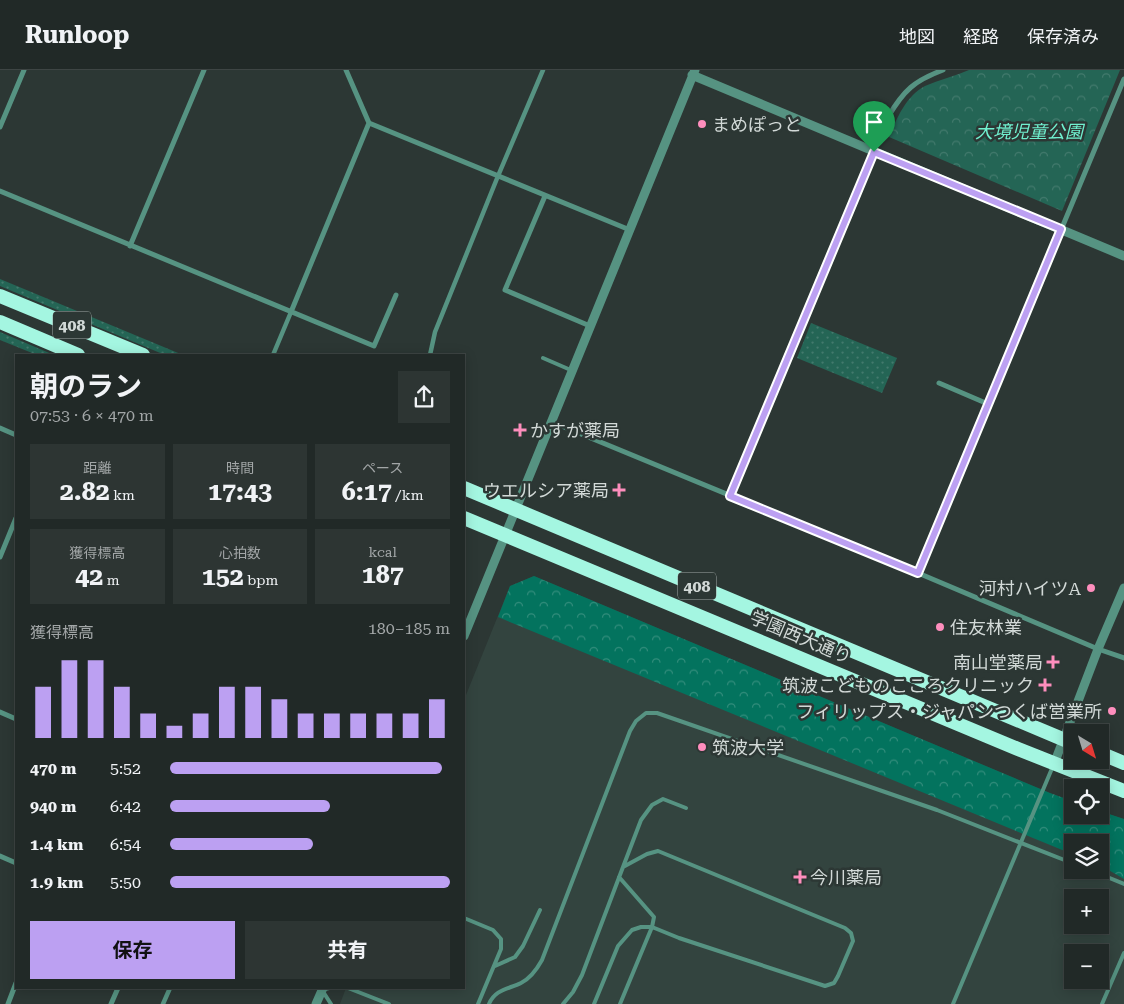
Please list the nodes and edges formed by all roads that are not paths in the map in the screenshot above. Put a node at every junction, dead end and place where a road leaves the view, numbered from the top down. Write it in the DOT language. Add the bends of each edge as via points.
graph roads {
  1 [pos="24,70"];
  2 [pos="204,70"];
  3 [pos="346,70"];
  4 [pos="543,70"];
  5 [pos="943,70"];
  6 [pos="694,73"];
  7 [pos="1124,78"];
  8 [pos="369,123"];
  9 [pos="0,128"];
  10 [pos="874,152"];
  11 [pos="498,176"];
  12 [pos="0,191"];
  13 [pos="545,196"];
  14 [pos="1061,229"];
  15 [pos="630,230"];
  16 [pos="130,246"];
  17 [pos="1124,256"];
  18 [pos="396,295"];
  19 [pos="0,296"];
  20 [pos="291,312"];
  21 [pos="0,322"];
  22 [pos="590,326"];
  23 [pos="76,354"];
  24 [pos="141,354"];
  25 [pos="273,354"];
  26 [pos="429,354"];
  27 [pos="543,358"];
  28 [pos="573,370"];
  29 [pos="939,383"];
  30 [pos="988,404"];
  31 [pos="552,422"];
  32 [pos="0,428"];
  33 [pos="15,435"];
  34 [pos="465,488"];
  35 [pos="730,496"];
  36 [pos="516,510"];
  37 [pos="465,518"];
  38 [pos="15,520"];
  39 [pos="506,534"];
  40 [pos="0,557"];
  41 [pos="918,573"];
  42 [pos="1124,588"];
  43 [pos="465,634"];
  44 [pos="1098,649"];
  45 [pos="1124,658"];
  46 [pos="0,712"];
  47 [pos="15,718"];
  48 [pos="1074,724"];
  49 [pos="1064,739"];
  50 [pos="1064,748"];
  51 [pos="1109,757"];
  52 [pos="1124,763"];
  53 [pos="1054,764"];
  54 [pos="1124,791"];
  55 [pos="686,808"];
  56 [pos="1021,842"];
  57 [pos="0,856"];
  58 [pos="1064,860"];
  59 [pos="15,863"];
  60 [pos="623,867"];
  61 [pos="619,877"];
  62 [pos="1109,878"];
  63 [pos="1124,884"];
  64 [pos="540,910"];
  65 [pos="465,918"];
  66 [pos="652,927"];
  67 [pos="1124,953"];
  68 [pos="495,966"];
  69 [pos="15,986"];
  70 [pos="118,989"];
  71 [pos="170,989"];
  72 [pos="323,989"];
  73 [pos="324,989"];
  74 [pos="351,989"];
  75 [pos="8,1004"];
  76 [pos="111,1004"];
  77 [pos="163,1004"];
  78 [pos="316,1004"];
  79 [pos="331,1004"];
  80 [pos="389,1004"];
  81 [pos="478,1004"];
  82 [pos="489,1004"];
  83 [pos="563,1004"];
  84 [pos="594,1004"];
  85 [pos="620,1004"];
  86 [pos="953,1004"];
  87 [pos="1102,1004"];
  1 -- 9 [label="street"];
  2 -- 16 [label="street"];
  3 -- 8 [label="street"];
  4 -- 11 [label="street"];
  5 -- 10 [label="street" via="914,84 903,94 888,117"];
  6 -- 10 [label="street"];
  6 -- 15 [label="street"];
  7 -- 14 [label="street"];
  8 -- 11 [label="street"];
  8 -- 20 [label="street"];
  10 -- 14 [label="street"];
  10 -- 35 [label="street"];
  11 -- 13 [label="street"];
  11 -- 26 [label="street"];
  12 -- 16 [label="street"];
  13 -- 15 [label="street"];
  13 -- 22 [label="street" via="505,290"];
  14 -- 17 [label="street"];
  14 -- 30 [label="street"];
  15 -- 22 [label="street"];
  16 -- 20 [label="street"];
  18 -- 20 [label="street" via="374,346"];
  19 -- 24 [label="highway, 408"];
  20 -- 25 [label="street"];
  21 -- 23 [label="highway, 408"];
  22 -- 28 [label="street"];
  27 -- 28 [label="lane"];
  28 -- 31 [label="street"];
  29 -- 30 [label="street"];
  30 -- 41 [label="street"];
  31 -- 35 [label="street"];
  31 -- 36 [label="street"];
  32 -- 33 [label="street"];
  34 -- 36 [label="highway, 学園西大通り / 408"];
  35 -- 41 [label="street"];
  36 -- 39 [label="street"];
  36 -- 49 [label="highway, 学園西大通り / 408"];
  37 -- 39 [label="highway, 学園西大通り / 408"];
  38 -- 40 [label="street"];
  39 -- 43 [label="street"];
  39 -- 53 [label="highway, 学園西大通り / 408"];
  41 -- 44 [label="street"];
  42 -- 44 [label="street"];
  44 -- 45 [label="street"];
  44 -- 48 [label="street"];
  46 -- 47 [label="street"];
  50 -- 53 [label="street"];
  51 -- 52 [label="highway"];
  53 -- 54 [label="highway, 学園西大通り / 408"];
  53 -- 56 [label="lane"];
  55 -- 60 [label="lane" via="663,799 652,804 641,820"];
  56 -- 58 [label="lane"];
  56 -- 82 [label="lane" via="657,713 646,713 630,731 542,960 522,983 501,990"];
  56 -- 86 [label="lane"];
  57 -- 59 [label="street"];
  60 -- 61 [label="lane"];
  60 -- 66 [label="lane" via="658,851 845,928 853,941 834,983 825,986"];
  61 -- 66 [label="lane" via="654,917"];
  61 -- 83 [label="lane" via="582,975"];
  62 -- 63 [label="lane"];
  64 -- 68 [label="lane" via="524,946 515,957"];
  65 -- 68 [label="lane" via="493,930 501,939 502,949"];
  66 -- 84 [label="lane" via="632,930 618,946"];
  66 -- 85 [label="lane"];
  67 -- 87 [label="lane"];
  68 -- 81 [label="lane"];
  69 -- 75 [label="street"];
  70 -- 76 [label="street"];
  71 -- 77 [label="street"];
  72 -- 78 [label="street"];
  73 -- 79 [label="lane"];
  74 -- 80 [label="lane"];
}
